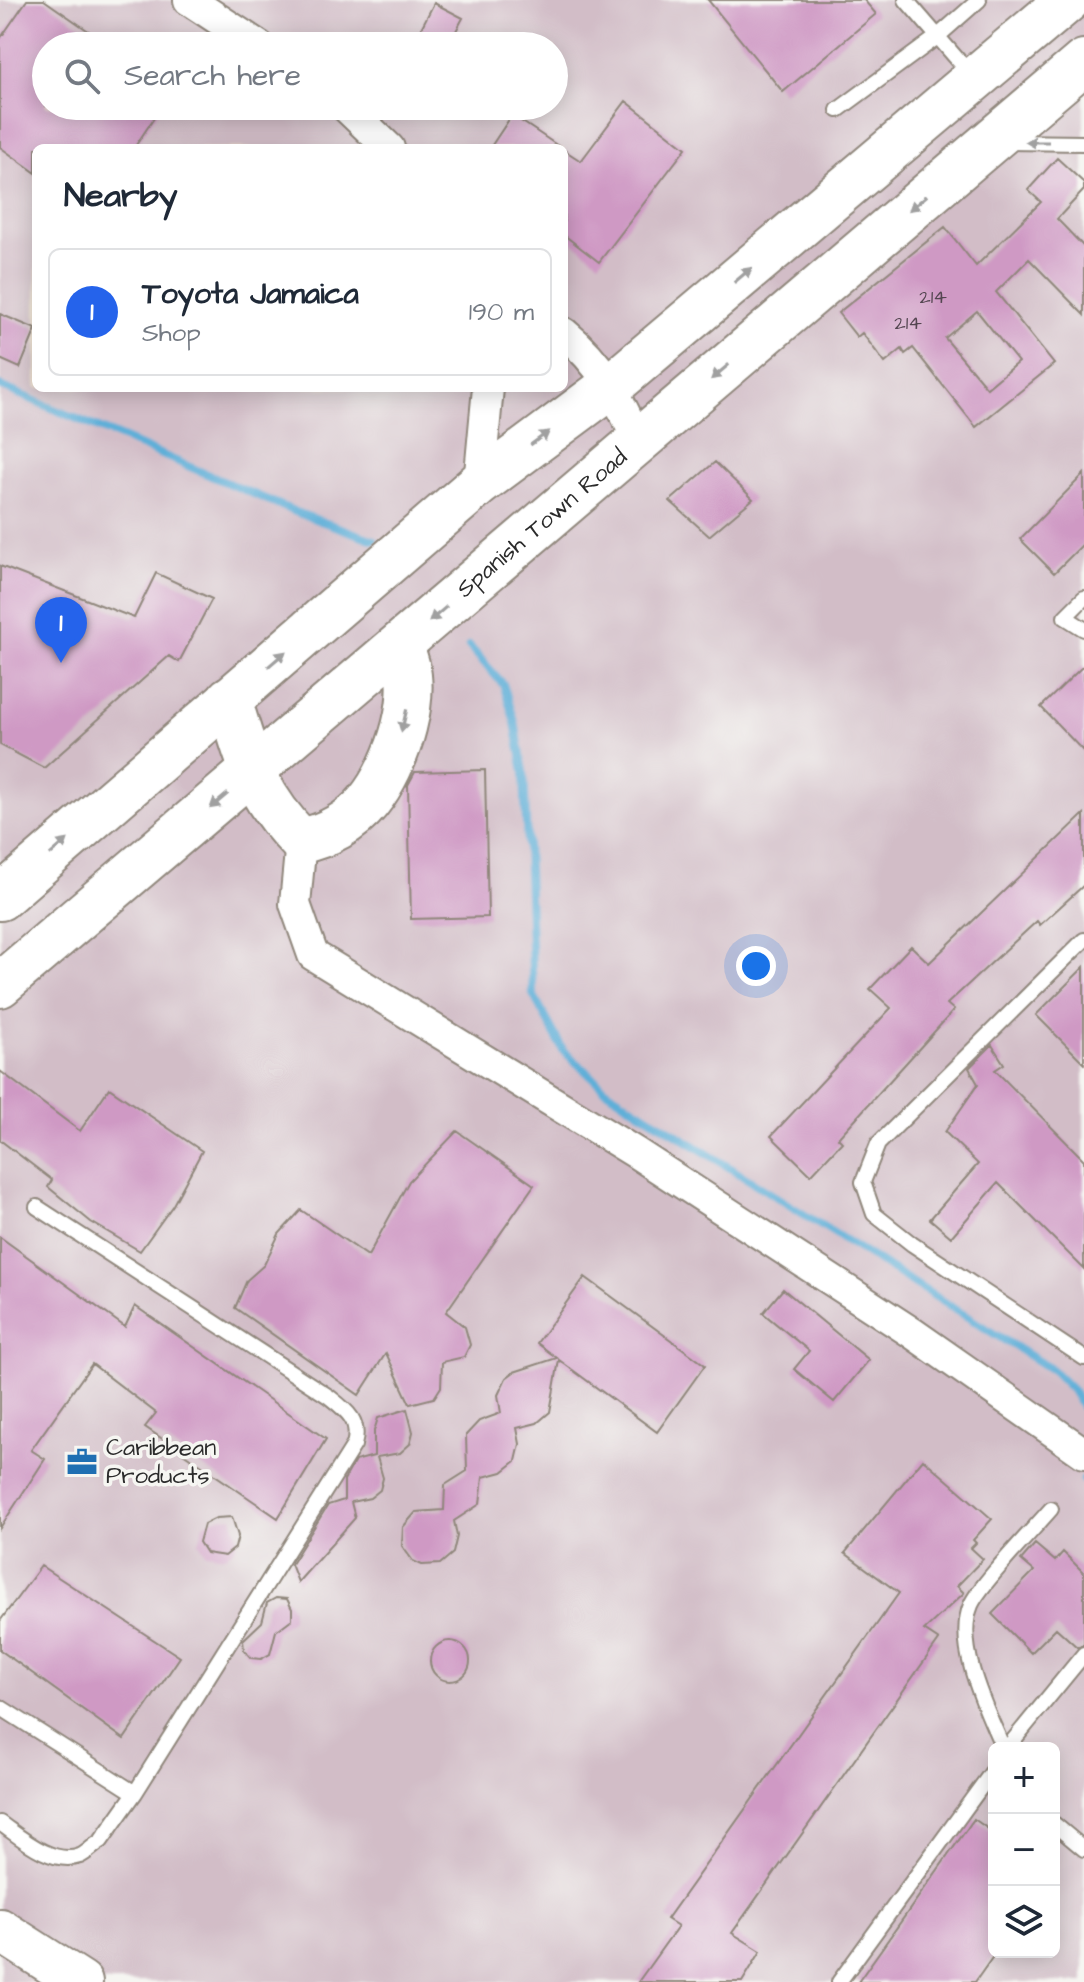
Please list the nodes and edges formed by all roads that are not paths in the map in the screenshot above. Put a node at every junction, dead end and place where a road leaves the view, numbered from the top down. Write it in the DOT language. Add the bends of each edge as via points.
graph roads {
  1 [pos="189,0"];
  2 [pos="906,0"];
  3 [pos="979,0"];
  4 [pos="1068,0"];
  5 [pos="238,32"];
  6 [pos="937,37"];
  7 [pos="1084,41"];
  8 [pos="1084,62"];
  9 [pos="975,79"];
  10 [pos="838,110"];
  11 [pos="360,120"];
  12 [pos="990,142"];
  13 [pos="1084,143"];
  14 [pos="385,144"];
  15 [pos="818,211"];
  16 [pos="568,336"];
  17 [pos="612,385"];
  18 [pos="488,392"];
  19 [pos="638,441"];
  20 [pos="479,484"];
  21 [pos="1084,598"];
  22 [pos="1084,629"];
  23 [pos="400,647"];
  24 [pos="229,699"];
  25 [pos="251,774"];
  26 [pos="301,841"];
  27 [pos="0,898"];
  28 [pos="1084,940"];
  29 [pos="0,985"];
  30 [pos="37,1207"];
  31 [pos="1084,1358"];
  32 [pos="1084,1453"];
  33 [pos="1051,1509"];
  34 [pos="1084,1654"];
  35 [pos="0,1707"];
  36 [pos="1002,1742"];
  37 [pos="1010,1742"];
  38 [pos="988,1778"];
  39 [pos="135,1793"];
  40 [pos="0,1823"];
  41 [pos="1060,1829"];
  42 [pos="1084,1849"];
  43 [pos="0,1930"];
  44 [pos="81,1982"];
  45 [pos="839,1982"];
  1 -- 5 [label="street"];
  2 -- 6 [label="lane"];
  3 -- 6 [label="lane"];
  4 -- 9 [label="highway"];
  6 -- 9 [label="lane"];
  6 -- 10 [label="lane"];
  7 -- 15 [label="highway" via="842,223"];
  8 -- 12 [label="highway, Spanish Town Road"];
  9 -- 15 [label="highway"];
  11 -- 14 [label="street"];
  13 -- 12 [label="lane, one-way"];
  12 -- 19 [label="highway, Spanish Town Road, one-way"];
  17 -- 15 [label="highway, one-way"];
  16 -- 17 [label="street" via="591,355"];
  17 -- 19 [label="street"];
  20 -- 17 [label="highway, one-way"];
  18 -- 20 [label="street"];
  19 -- 23 [label="highway, Spanish Town Road, one-way"];
  24 -- 20 [label="highway, one-way"];
  21 -- 22 [label="lane" via="1065,617"];
  23 -- 25 [label="highway, Spanish Town Road"];
  23 -- 26 [label="highway, one-way" via="410,665 411,692 398,747 368,802 325,837"];
  24 -- 25 [label="highway"];
  27 -- 24 [label="highway, one-way"];
  25 -- 26 [label="highway" via="273,812"];
  25 -- 29 [label="highway, Spanish Town Road, one-way"];
  26 -- 32 [label="street" via="295,904 313,955 636,1153 911,1332"];
  28 -- 31 [label="lane" via="878,1144 863,1182 874,1214"];
  30 -- 39 [label="lane" via="328,1396 352,1415 358,1432"];
  33 -- 36 [label="lane" via="971,1603 965,1631 980,1692"];
  34 -- 37 [label="lane"];
  35 -- 39 [label="lane"];
  38 -- 45 [label="lane"];
  39 -- 40 [label="lane" via="101,1841 79,1856 37,1849"];
  41 -- 42 [label="lane"];
  43 -- 44 [label="street"];
}
